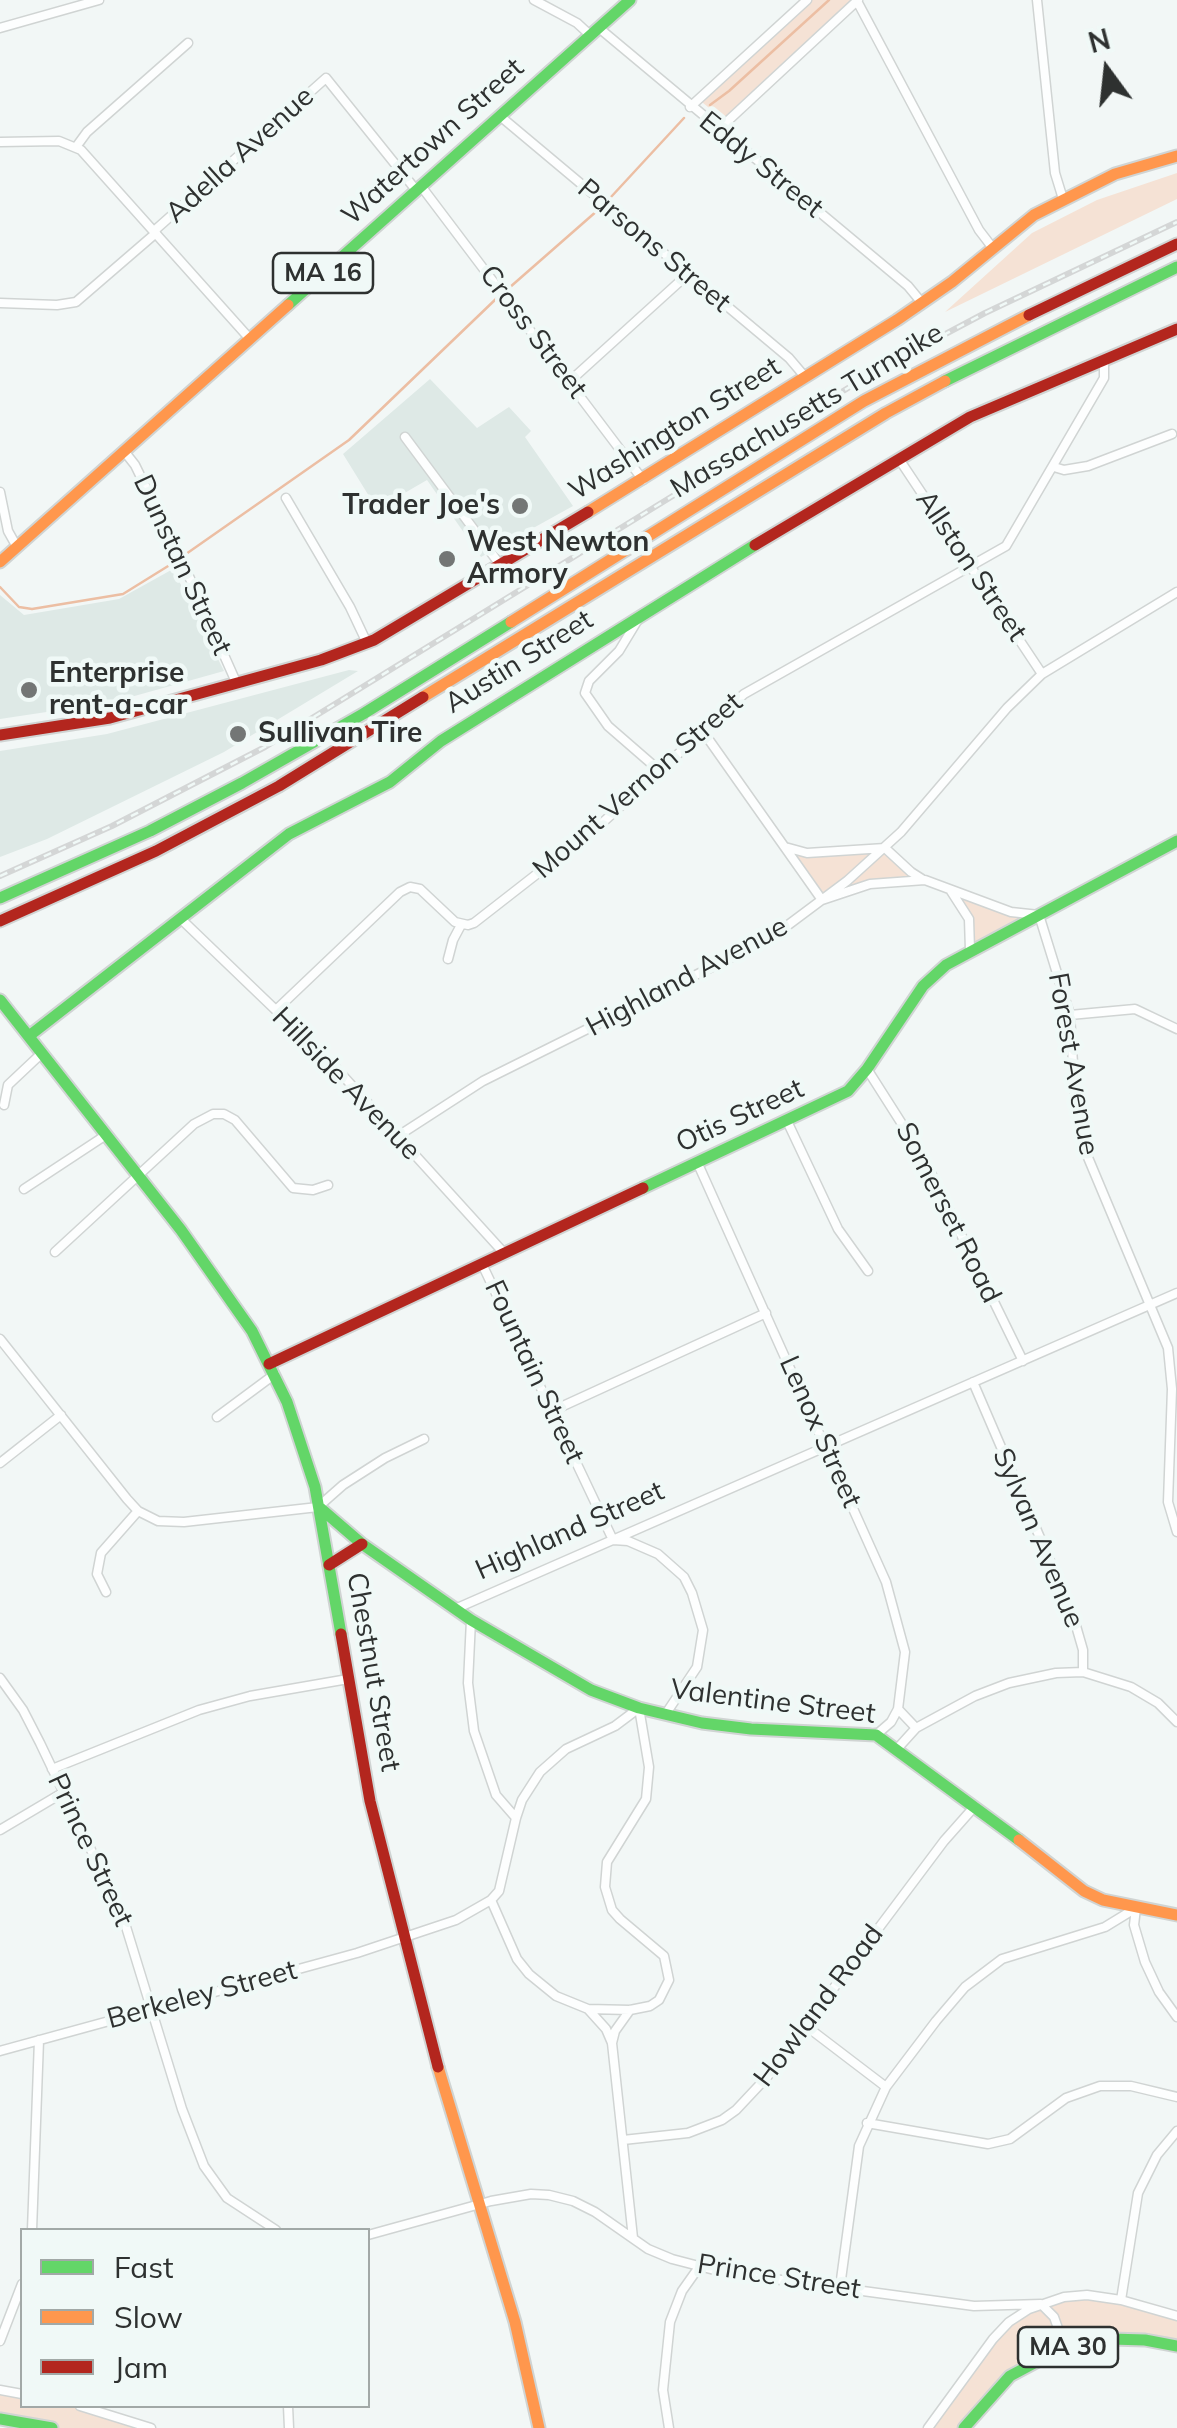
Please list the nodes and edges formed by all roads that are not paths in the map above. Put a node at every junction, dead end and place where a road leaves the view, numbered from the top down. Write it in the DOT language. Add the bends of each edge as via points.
graph roads {
  1 [pos="99,0"];
  2 [pos="534,0"];
  3 [pos="630,0"];
  4 [pos="806,0"];
  5 [pos="858,0"];
  6 [pos="1038,0"];
  7 [pos="0,28"];
  8 [pos="594,32"];
  9 [pos="188,43"];
  10 [pos="690,107"];
  11 [pos="500,116"];
  12 [pos="718,130"];
  13 [pos="0,142"];
  14 [pos="76,147"];
  15 [pos="1177,156"];
  16 [pos="418,188"];
  17 [pos="1064,199"];
  18 [pos="155,232"];
  19 [pos="1177,244"];
  20 [pos="992,247"];
  21 [pos="1177,267"];
  22 [pos="688,274"];
  23 [pos="0,303"];
  24 [pos="922,304"];
  25 [pos="1177,329"];
  26 [pos="250,339"];
  27 [pos="1104,359"];
  28 [pos="806,378"];
  29 [pos="570,382"];
  30 [pos="1172,434"];
  31 [pos="405,437"];
  32 [pos="124,450"];
  33 [pos="899,459"];
  34 [pos="1054,467"];
  35 [pos="643,480"];
  36 [pos="0,492"];
  37 [pos="286,498"];
  38 [pos="17,547"];
  39 [pos="0,562"];
  40 [pos="500,566"];
  41 [pos="973,567"];
  42 [pos="1177,592"];
  43 [pos="641,614"];
  44 [pos="367,643"];
  45 [pos="1042,674"];
  46 [pos="236,682"];
  47 [pos="702,730"];
  48 [pos="0,734"];
  49 [pos="661,772"];
  50 [pos="1177,841"];
  51 [pos="785,847"];
  52 [pos="885,848"];
  53 [pos="925,880"];
  54 [pos="950,889"];
  55 [pos="0,898"];
  56 [pos="822,900"];
  57 [pos="1039,915"];
  58 [pos="0,920"];
  59 [pos="182,920"];
  60 [pos="461,925"];
  61 [pos="970,950"];
  62 [pos="448,959"];
  63 [pos="0,1000"];
  64 [pos="276,1010"];
  65 [pos="1070,1015"];
  66 [pos="1177,1030"];
  67 [pos="29,1036"];
  68 [pos="42,1052"];
  69 [pos="867,1070"];
  70 [pos="4,1105"];
  71 [pos="787,1121"];
  72 [pos="106,1135"];
  73 [pos="398,1136"];
  74 [pos="698,1164"];
  75 [pos="139,1177"];
  76 [pos="328,1185"];
  77 [pos="24,1188"];
  78 [pos="56,1252"];
  79 [pos="504,1254"];
  80 [pos="482,1264"];
  81 [pos="868,1271"];
  82 [pos="1177,1294"];
  83 [pos="1152,1304"];
  84 [pos="766,1312"];
  85 [pos="0,1339"];
  86 [pos="1022,1360"];
  87 [pos="272,1369"];
  88 [pos="973,1382"];
  89 [pos="552,1410"];
  90 [pos="61,1416"];
  91 [pos="217,1417"];
  92 [pos="424,1439"];
  93 [pos="827,1446"];
  94 [pos="0,1463"];
  95 [pos="318,1507"];
  96 [pos="138,1511"];
  97 [pos="1177,1532"];
  98 [pos="613,1540"];
  99 [pos="362,1544"];
  100 [pos="328,1565"];
  101 [pos="106,1592"];
  102 [pos="455,1609"];
  103 [pos="471,1620"];
  104 [pos="1083,1672"];
  105 [pos="0,1678"];
  106 [pos="348,1679"];
  107 [pos="639,1708"];
  108 [pos="898,1710"];
  109 [pos="666,1715"];
  110 [pos="1177,1722"];
  111 [pos="916,1728"];
  112 [pos="876,1736"];
  113 [pos="897,1750"];
  114 [pos="52,1769"];
  115 [pos="64,1792"];
  116 [pos="975,1806"];
  117 [pos="516,1818"];
  118 [pos="0,1830"];
  119 [pos="491,1900"];
  120 [pos="1136,1908"];
  121 [pos="1177,1915"];
  122 [pos="404,1940"];
  123 [pos="153,2008"];
  124 [pos="588,2009"];
  125 [pos="630,2010"];
  126 [pos="1177,2017"];
  127 [pos="806,2026"];
  128 [pos="39,2040"];
  129 [pos="612,2043"];
  130 [pos="0,2051"];
  131 [pos="886,2087"];
  132 [pos="1177,2097"];
  133 [pos="868,2123"];
  134 [pos="1177,2131"];
  135 [pos="622,2140"];
  136 [pos="480,2204"];
  137 [pos="32,2228"];
  138 [pos="273,2228"];
  139 [pos="370,2234"];
  140 [pos="633,2238"];
  141 [pos="699,2267"];
  142 [pos="840,2287"];
  143 [pos="20,2289"];
  144 [pos="1121,2300"];
  145 [pos="1041,2304"];
  146 [pos="1177,2316"];
  147 [pos="0,2341"];
  148 [pos="1177,2346"];
  149 [pos="1065,2348"];
  150 [pos="86,2408"];
  151 [pos="0,2419"];
  152 [pos="52,2428"];
  153 [pos="151,2428"];
  154 [pos="540,2428"];
  155 [pos="669,2428"];
  156 [pos="928,2428"];
  157 [pos="964,2428"];
  1 -- 7 [label="street"];
  2 -- 8 [label="street, Eddy Street"];
  3 -- 8 [label="main road, Watertown Street / MA 16"];
  4 -- 10 [label="street"];
  5 -- 12 [label="street"];
  5 -- 20 [label="street"];
  6 -- 17 [label="street" via="1055,178"];
  8 -- 10 [label="street, Eddy Street"];
  8 -- 11 [label="main road, Watertown Street / MA 16"];
  9 -- 14 [label="street"];
  10 -- 12 [label="street, Eddy Street"];
  11 -- 16 [label="main road, Watertown Street / MA 16"];
  11 -- 22 [label="street, Parsons Street"];
  12 -- 24 [label="street, Eddy Street"];
  13 -- 14 [label="street"];
  14 -- 18 [label="street"];
  15 -- 17 [label="main road, Washington Street"];
  16 -- 18 [label="street, Adella Avenue" via="326,78"];
  16 -- 26 [label="main road, Watertown Street / MA 16"];
  16 -- 29 [label="street, Cross Street"];
  17 -- 20 [label="main road, Washington Street"];
  18 -- 23 [label="street" via="76,302"];
  18 -- 26 [label="street, Adella Avenue"];
  19 -- 55 [label="main road, Massachusetts Turnpike" via="864,401 242,783"];
  20 -- 24 [label="main road, Washington Street"];
  21 -- 58 [label="main road, Massachusetts Turnpike" via="886,412 279,786 156,851"];
  22 -- 28 [label="street, Parsons Street"];
  22 -- 29 [label="street"];
  24 -- 28 [label="main road, Washington Street"];
  25 -- 27 [label="main road, Austin Street"];
  26 -- 32 [label="main road, Watertown Street / MA 16"];
  27 -- 33 [label="main road, Austin Street" via="970,417"];
  27 -- 34 [label="street, Mount Vernon Street" via="1104,378"];
  28 -- 35 [label="main road, Washington Street"];
  29 -- 35 [label="street, Cross Street"];
  30 -- 34 [label="street" via="1088,466"];
  31 -- 40 [label="street"];
  32 -- 38 [label="main road, Watertown Street / MA 16"];
  32 -- 46 [label="street, Dunstan Street"];
  33 -- 41 [label="street, Allston Street"];
  33 -- 43 [label="main road, Austin Street"];
  34 -- 41 [label="street, Mount Vernon Street" via="1013,538"];
  35 -- 40 [label="main road, Washington Street"];
  36 -- 38 [label="street"];
  37 -- 44 [label="street"];
  38 -- 39 [label="main road, Watertown Street / MA 16"];
  40 -- 44 [label="main road, Washington Street"];
  41 -- 45 [label="street, Allston Street"];
  41 -- 47 [label="street, Mount Vernon Street" via="758,684"];
  42 -- 45 [label="street, Highland Avenue"];
  43 -- 49 [label="street" via="585,693 608,726"];
  43 -- 59 [label="main road, Austin Street" via="375,791 303,825"];
  44 -- 46 [label="main road, Washington Street"];
  45 -- 52 [label="street, Highland Avenue"];
  46 -- 48 [label="main road, Washington Street" via="102,720"];
  47 -- 49 [label="street, Mount Vernon Street"];
  47 -- 51 [label="street"];
  49 -- 60 [label="street, Mount Vernon Street" via="474,923"];
  50 -- 57 [label="main road, Otis Street"];
  51 -- 52 [label="street" via="807,853"];
  51 -- 56 [label="street"];
  52 -- 53 [label="street"];
  52 -- 56 [label="street, Highland Avenue"];
  53 -- 54 [label="street"];
  53 -- 56 [label="street" via="870,884"];
  54 -- 57 [label="street"];
  54 -- 61 [label="street" via="969,919"];
  56 -- 73 [label="street, Highland Avenue" via="756,947 483,1081"];
  57 -- 61 [label="main road, Otis Street"];
  57 -- 65 [label="street, Forest Avenue"];
  59 -- 64 [label="street, Hillside Avenue"];
  59 -- 67 [label="main road, Austin Street"];
  60 -- 62 [label="street"];
  60 -- 64 [label="street" via="420,888 405,888"];
  61 -- 69 [label="main road, Otis Street" via="923,986"];
  63 -- 67 [label="main road, Chestnut Street" via="8,1019"];
  64 -- 73 [label="street, Hillside Avenue"];
  65 -- 66 [label="street" via="1135,1009"];
  65 -- 83 [label="street, Forest Avenue" via="1084,1148"];
  67 -- 68 [label="main road, Chestnut Street"];
  68 -- 70 [label="street" via="8,1085"];
  68 -- 72 [label="main road, Chestnut Street"];
  69 -- 71 [label="main road, Otis Street" via="848,1091"];
  69 -- 86 [label="street, Somerset Road" via="916,1145"];
  71 -- 74 [label="main road, Otis Street"];
  71 -- 81 [label="street" via="832,1217"];
  72 -- 75 [label="main road, Chestnut Street"];
  72 -- 77 [label="street"];
  73 -- 79 [label="street, Hillside Avenue"];
  74 -- 79 [label="main road, Otis Street"];
  74 -- 84 [label="street, Lenox Street"];
  75 -- 76 [label="street" via="204,1117 224,1114 293,1188"];
  75 -- 78 [label="street"];
  75 -- 87 [label="main road, Chestnut Street" via="232,1302"];
  79 -- 80 [label="main road, Otis Street"];
  80 -- 87 [label="main road, Otis Street"];
  80 -- 89 [label="street, Fountain Street"];
  82 -- 83 [label="street, Highland Street"];
  83 -- 86 [label="street, Highland Street"];
  83 -- 97 [label="street, Forest Avenue" via="1172,1366 1168,1502"];
  84 -- 89 [label="street"];
  84 -- 93 [label="street, Lenox Street"];
  85 -- 90 [label="street"];
  86 -- 88 [label="street, Highland Street"];
  87 -- 91 [label="street"];
  87 -- 95 [label="main road, Chestnut Street" via="305,1452"];
  88 -- 93 [label="street, Highland Street"];
  88 -- 104 [label="street, Sylvan Avenue" via="1072,1612"];
  89 -- 98 [label="street, Fountain Street"];
  90 -- 94 [label="street"];
  90 -- 96 [label="street"];
  92 -- 95 [label="street" via="343,1485"];
  93 -- 98 [label="street, Highland Street"];
  93 -- 108 [label="street, Lenox Street" via="897,1614 905,1652"];
  95 -- 96 [label="street" via="171,1522"];
  95 -- 99 [label="main road, Highland Street"];
  95 -- 100 [label="main road, Chestnut Street"];
  96 -- 101 [label="street" via="101,1553 98,1574"];
  98 -- 102 [label="street, Highland Street"];
  98 -- 109 [label="street" via="644,1546 672,1564 699,1611 697,1667"];
  99 -- 100 [label="main road"];
  99 -- 102 [label="main road, Highland Street"];
  100 -- 106 [label="main road, Chestnut Street"];
  102 -- 103 [label="main road, Valentine Street"];
  103 -- 107 [label="main road, Valentine Street" via="577,1682"];
  103 -- 117 [label="street" via="474,1730 496,1795"];
  104 -- 110 [label="street" via="1132,1687"];
  104 -- 111 [label="street, Sylvan Avenue" via="1009,1683"];
  105 -- 114 [label="street, Prince Street"];
  106 -- 114 [label="street" via="199,1710"];
  106 -- 122 [label="main road, Chestnut Street"];
  107 -- 109 [label="main road, Valentine Street"];
  107 -- 117 [label="street" via="552,1760"];
  107 -- 125 [label="street" via="648,1786 639,1814 607,1862 605,1887 612,1910 664,1956 669,1980 659,2000"];
  108 -- 111 [label="street"];
  108 -- 112 [label="street"];
  109 -- 112 [label="main road, Valentine Street" via="751,1729"];
  111 -- 113 [label="street, Sylvan Avenue"];
  112 -- 113 [label="main road, Valentine Street"];
  113 -- 116 [label="main road, Valentine Street"];
  114 -- 115 [label="street, Prince Street"];
  115 -- 118 [label="street"];
  115 -- 123 [label="street, Prince Street" via="124,1917"];
  116 -- 120 [label="main road, Valentine Street" via="1084,1891"];
  116 -- 127 [label="street, Howland Road"];
  117 -- 119 [label="street" via="503,1880"];
  119 -- 122 [label="street, Berkeley Street"];
  119 -- 124 [label="street" via="529,1974 556,1996"];
  120 -- 121 [label="main road, Valentine Street"];
  120 -- 126 [label="street" via="1145,1962"];
  120 -- 131 [label="street" via="1105,1928 1002,1959 982,1972"];
  122 -- 123 [label="street, Berkeley Street"];
  122 -- 136 [label="main road, Chestnut Street"];
  123 -- 128 [label="street, Berkeley Street"];
  123 -- 138 [label="street, Prince Street" via="204,2166 227,2198"];
  124 -- 125 [label="street"];
  124 -- 129 [label="street"];
  125 -- 129 [label="street"];
  127 -- 131 [label="street"];
  127 -- 135 [label="street, Howland Road" via="750,2097 722,2120 688,2132"];
  128 -- 130 [label="street, Berkeley Street"];
  128 -- 137 [label="street"];
  129 -- 135 [label="street"];
  131 -- 133 [label="street"];
  132 -- 133 [label="street" via="1100,2086 1066,2098 1010,2139 988,2144"];
  133 -- 142 [label="street" via="859,2146"];
  134 -- 144 [label="street" via="1138,2193"];
  135 -- 140 [label="street"];
  136 -- 139 [label="street, Prince Street"];
  136 -- 140 [label="street, Prince Street" via="550,2196 595,2212"];
  136 -- 154 [label="main road, Chestnut Street"];
  140 -- 141 [label="street, Prince Street"];
  141 -- 142 [label="street, Prince Street"];
  141 -- 155 [label="street" via="682,2291 668,2334 663,2390"];
  142 -- 145 [label="street, Prince Street" via="974,2306"];
  143 -- 147 [label="street"];
  144 -- 145 [label="street, Prince Street" via="1077,2295"];
  144 -- 146 [label="street, Prince Street"];
  145 -- 149 [label="street" via="1054,2317"];
  145 -- 156 [label="street" via="1000,2330"];
  148 -- 149 [label="main road, MA 30" via="1122,2339"];
  149 -- 157 [label="main road, MA 30" via="1010,2376"];
  150 -- 153 [label="street"];
  151 -- 152 [label="main road"];
}
